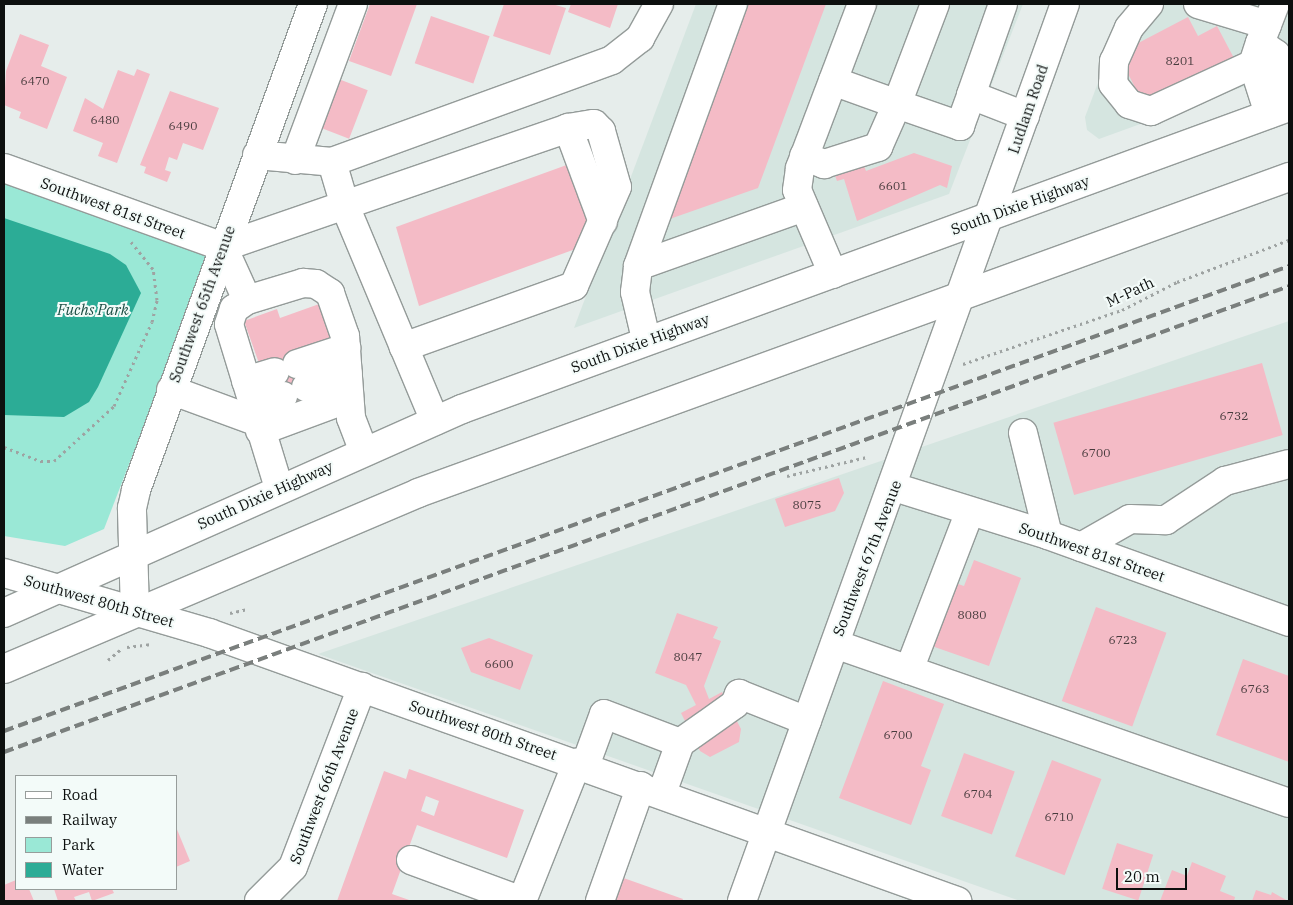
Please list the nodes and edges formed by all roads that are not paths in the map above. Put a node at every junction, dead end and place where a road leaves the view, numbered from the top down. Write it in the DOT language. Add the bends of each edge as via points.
graph roads {
  1 [pos="314,4"];
  2 [pos="352,4"];
  3 [pos="659,4"];
  4 [pos="733,4"];
  5 [pos="862,4"];
  6 [pos="935,4"];
  7 [pos="1003,4"];
  8 [pos="1065,4"];
  9 [pos="1149,4"];
  10 [pos="1198,4"];
  11 [pos="1264,34"];
  12 [pos="833,81"];
  13 [pos="1289,91"];
  14 [pos="971,95"];
  15 [pos="897,104"];
  16 [pos="1279,111"];
  17 [pos="1025,116"];
  18 [pos="257,155"];
  19 [pos="804,156"];
  20 [pos="295,160"];
  21 [pos="332,162"];
  22 [pos="4,168"];
  23 [pos="1289,177"];
  24 [pos="345,206"];
  25 [pos="804,207"];
  26 [pos="991,215"];
  27 [pos="223,247"];
  28 [pos="638,266"];
  29 [pos="834,274"];
  30 [pos="963,294"];
  31 [pos="247,300"];
  32 [pos="646,339"];
  33 [pos="404,347"];
  34 [pos="347,373"];
  35 [pos="290,380"];
  36 [pos="246,381"];
  37 [pos="171,390"];
  38 [pos="257,420"];
  39 [pos="435,421"];
  40 [pos="1023,434"];
  41 [pos="364,452"];
  42 [pos="1289,464"];
  43 [pos="894,487"];
  44 [pos="279,488"];
  45 [pos="970,511"];
  46 [pos="1048,535"];
  47 [pos="1081,547"];
  48 [pos="134,553"];
  49 [pos="4,572"];
  50 [pos="54,590"];
  51 [pos="135,612"];
  52 [pos="4,613"];
  53 [pos="1287,616"];
  54 [pos="834,644"];
  55 [pos="4,669"];
  56 [pos="909,670"];
  57 [pos="362,687"];
  58 [pos="807,721"];
  59 [pos="680,743"];
  60 [pos="581,765"];
  61 [pos="652,790"];
  62 [pos="1289,803"];
  63 [pos="767,832"];
  64 [pos="411,860"];
  65 [pos="259,901"];
  66 [pos="522,901"];
  67 [pos="600,901"];
  68 [pos="742,901"];
  69 [pos="957,901"];
  1 -- 18 [label="main road, Southwest 65th Avenue"];
  2 -- 20 [label="main road"];
  3 -- 21 [label="main road" via="640,38 612,60"];
  4 -- 28 [label="main road"];
  5 -- 12 [label="main road"];
  6 -- 15 [label="main road"];
  7 -- 14 [label="main road"];
  8 -- 17 [label="main road, Ludlam Road"];
  9 -- 11 [label="main road" via="1130,28 1114,61 1113,84 1129,104 1151,111"];
  10 -- 11 [label="main road"];
  11 -- 13 [label="main road" via="1276,54"];
  11 -- 16 [label="main road"];
  12 -- 15 [label="main road"];
  12 -- 19 [label="main road"];
  14 -- 15 [label="main road" via="960,126"];
  14 -- 17 [label="main road"];
  15 -- 19 [label="main road" via="878,147 824,164"];
  16 -- 26 [label="main road, South Dixie Highway"];
  17 -- 26 [label="main road, Ludlam Road"];
  18 -- 20 [label="main road"];
  18 -- 27 [label="main road, Southwest 65th Avenue"];
  19 -- 25 [label="main road" via="797,190"];
  20 -- 21 [label="main road"];
  21 -- 24 [label="main road"];
  22 -- 27 [label="main road, Southwest 81st Street"];
  23 -- 30 [label="main road"];
  24 -- 27 [label="main road"];
  24 -- 33 [label="main road"];
  24 -- 33 [label="main road" via="580,125 606,214 574,286"];
  25 -- 28 [label="main road"];
  25 -- 29 [label="main road"];
  26 -- 29 [label="main road, South Dixie Highway"];
  26 -- 30 [label="main road, Southwest 67th Avenue"];
  27 -- 31 [label="main road"];
  27 -- 37 [label="main road, Southwest 65th Avenue"];
  28 -- 32 [label="main road" via="635,292"];
  29 -- 32 [label="main road, South Dixie Highway"];
  30 -- 43 [label="main road, Southwest 67th Avenue"];
  30 -- 51 [label="main road" via="418,493"];
  31 -- 34 [label="main road" via="304,283 316,284 330,293"];
  31 -- 36 [label="main road" via="234,309 229,324"];
  32 -- 39 [label="main road, South Dixie Highway"];
  33 -- 39 [label="main road"];
  34 -- 35 [label="main road"];
  34 -- 38 [label="main road"];
  34 -- 41 [label="main road" via="351,418"];
  35 -- 36 [label="main road"];
  35 -- 38 [label="main road"];
  36 -- 38 [label="main road"];
  37 -- 38 [label="main road"];
  37 -- 48 [label="main road, Southwest 65th Avenue" via="132,508"];
  38 -- 44 [label="main road"];
  39 -- 41 [label="main road, South Dixie Highway"];
  40 -- 46 [label="main road"];
  41 -- 44 [label="main road, South Dixie Highway"];
  42 -- 47 [label="main road" via="1226,481 1166,520 1130,519"];
  43 -- 45 [label="main road, Southwest 81st Street"];
  43 -- 54 [label="main road, Southwest 67th Avenue"];
  44 -- 48 [label="main road, South Dixie Highway"];
  45 -- 46 [label="main road, Southwest 81st Street"];
  45 -- 56 [label="main road"];
  46 -- 47 [label="main road, Southwest 81st Street"];
  47 -- 53 [label="main road, Southwest 81st Street"];
  48 -- 50 [label="main road, South Dixie Highway"];
  48 -- 51 [label="main road, Southwest 65th Avenue"];
  49 -- 50 [label="main road, Southwest 80th Street"];
  50 -- 51 [label="main road, Southwest 80th Street"];
  50 -- 52 [label="main road, South Dixie Highway"];
  51 -- 55 [label="main road"];
  51 -- 57 [label="main road, Southwest 80th Street" via="209,633"];
  54 -- 56 [label="main road"];
  54 -- 58 [label="main road, Southwest 67th Avenue"];
  56 -- 62 [label="main road"];
  57 -- 60 [label="main road, Southwest 80th Street"];
  57 -- 65 [label="main road, Southwest 66th Avenue" via="293,867"];
  58 -- 59 [label="main road" via="739,694 735,704"];
  58 -- 63 [label="main road, Southwest 67th Avenue"];
  59 -- 60 [label="main road" via="604,714"];
  59 -- 61 [label="main road"];
  60 -- 61 [label="main road, Southwest 80th Street"];
  60 -- 66 [label="main road"];
  61 -- 63 [label="main road, Southwest 80th Street"];
  61 -- 67 [label="main road"];
  63 -- 68 [label="main road, Southwest 67th Avenue"];
  63 -- 69 [label="main road, Southwest 80th Street"];
  64 -- 66 [label="main road"];
}
